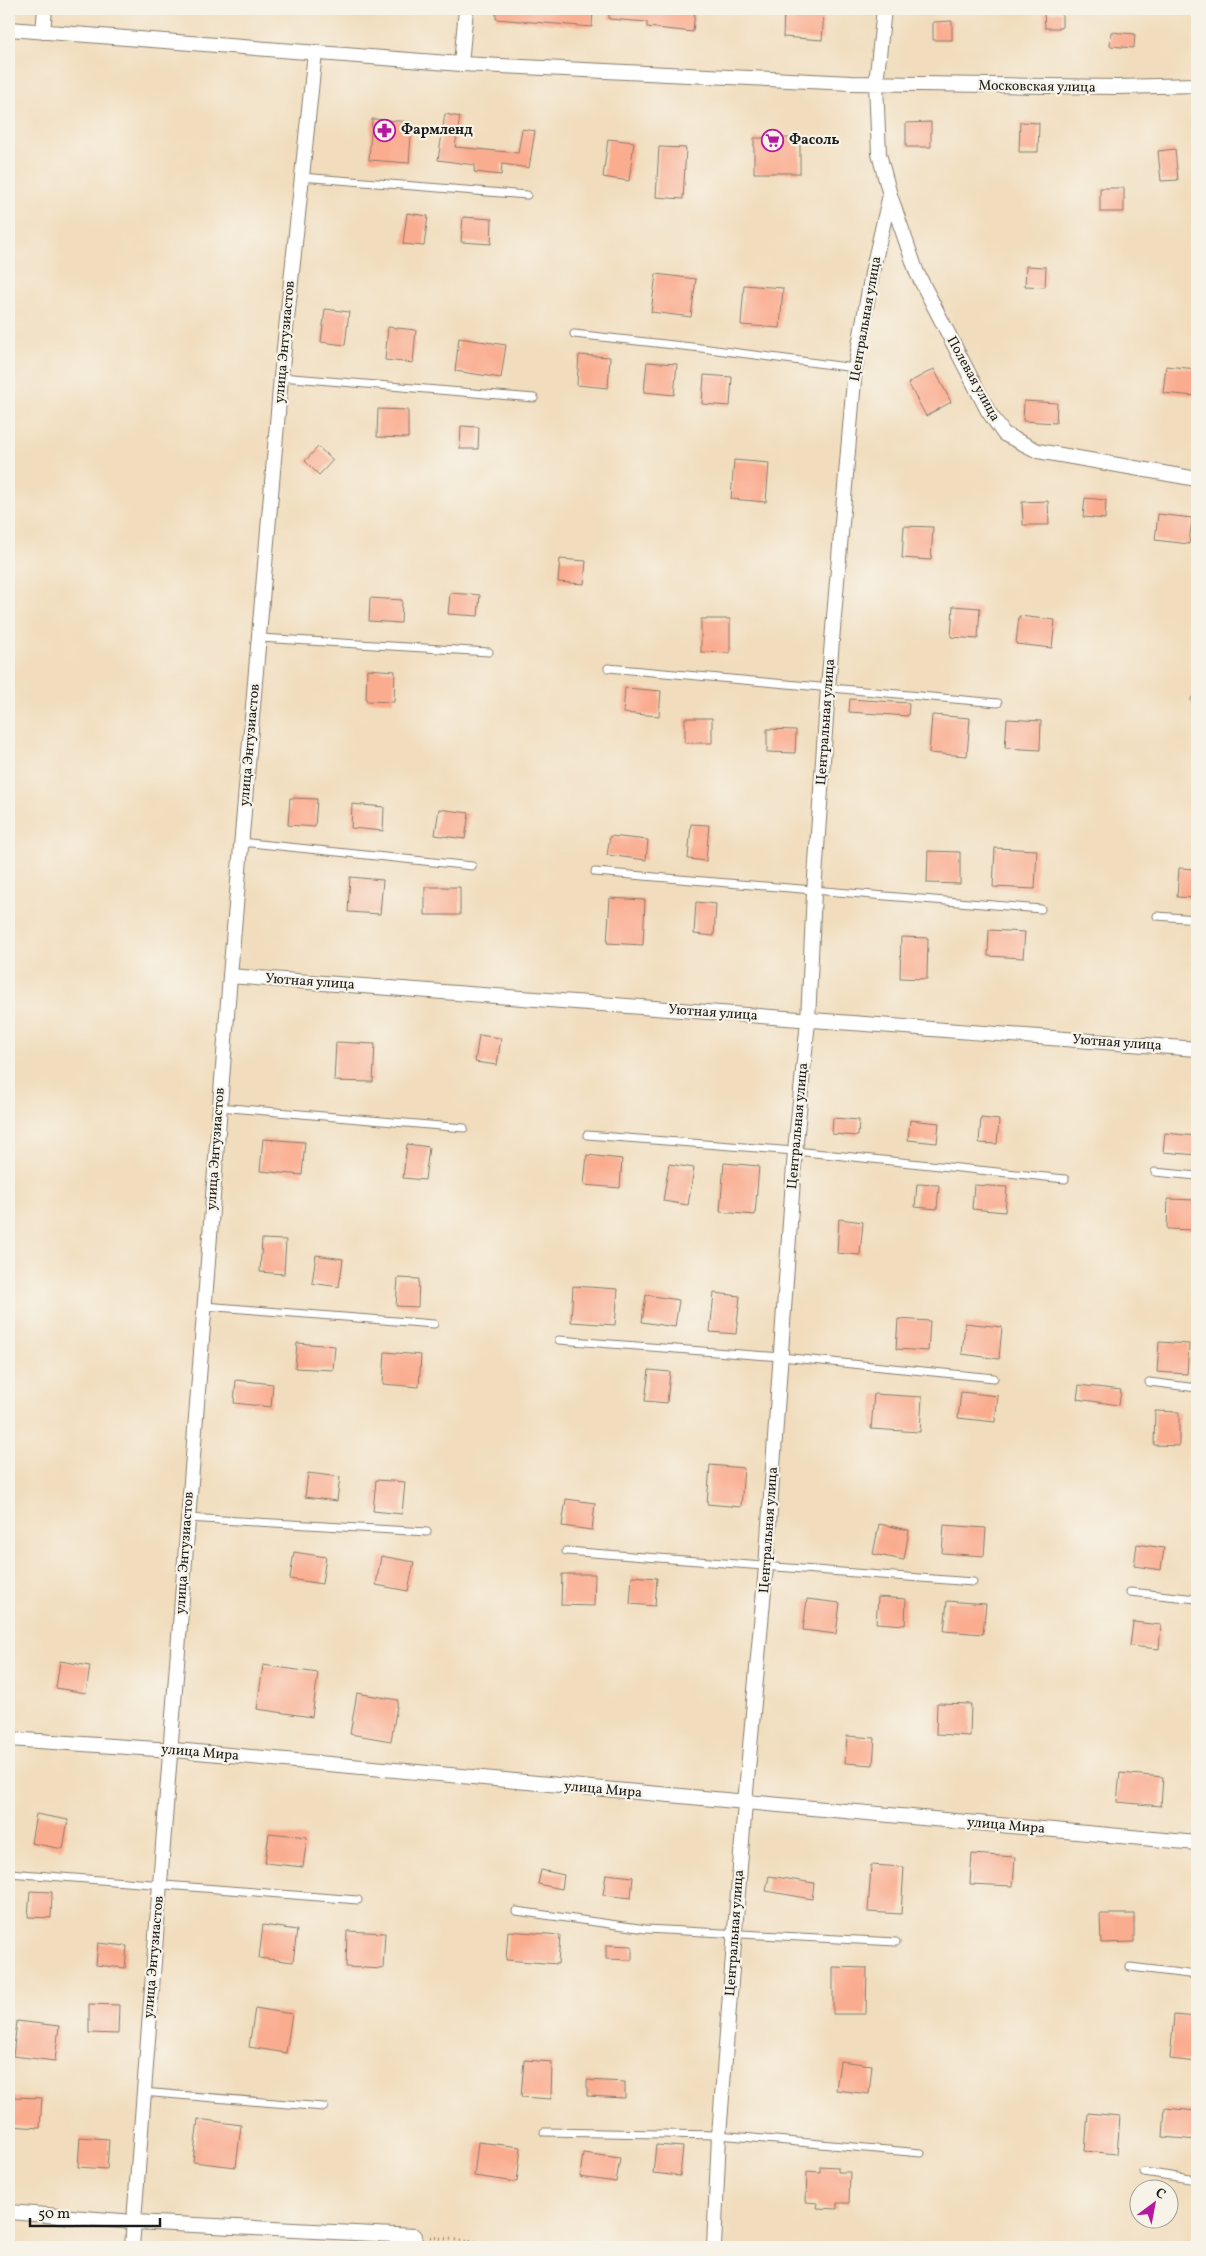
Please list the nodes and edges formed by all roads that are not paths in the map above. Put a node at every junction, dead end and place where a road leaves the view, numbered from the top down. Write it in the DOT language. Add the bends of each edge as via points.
graph roads {
  1 [pos="45,9"];
  2 [pos="466,9"];
  3 [pos="884,9"];
  4 [pos="9,29"];
  5 [pos="43,32"];
  6 [pos="315,52"];
  7 [pos="461,64"];
  8 [pos="876,84"];
  9 [pos="1197,84"];
  10 [pos="301,177"];
  11 [pos="527,195"];
  12 [pos="890,195"];
  13 [pos="574,334"];
  14 [pos="855,368"];
  15 [pos="281,377"];
  16 [pos="534,398"];
  17 [pos="1197,479"];
  18 [pos="260,638"];
  19 [pos="489,652"];
  20 [pos="608,668"];
  21 [pos="828,688"];
  22 [pos="998,702"];
  23 [pos="241,842"];
  24 [pos="472,866"];
  25 [pos="595,872"];
  26 [pos="814,892"];
  27 [pos="1041,909"];
  28 [pos="1157,916"];
  29 [pos="1197,919"];
  30 [pos="230,976"];
  31 [pos="808,1021"];
  32 [pos="1197,1049"];
  33 [pos="219,1107"];
  34 [pos="464,1128"];
  35 [pos="587,1135"];
  36 [pos="795,1151"];
  37 [pos="1155,1172"];
  38 [pos="1197,1176"];
  39 [pos="1065,1179"];
  40 [pos="204,1306"];
  41 [pos="434,1324"];
  42 [pos="559,1340"];
  43 [pos="782,1357"];
  44 [pos="994,1378"];
  45 [pos="1149,1382"];
  46 [pos="1197,1388"];
  47 [pos="187,1518"];
  48 [pos="427,1532"];
  49 [pos="566,1551"];
  50 [pos="766,1567"];
  51 [pos="973,1582"];
  52 [pos="1130,1592"];
  53 [pos="1197,1599"];
  54 [pos="9,1738"];
  55 [pos="172,1750"];
  56 [pos="745,1803"];
  57 [pos="1197,1843"];
  58 [pos="9,1873"];
  59 [pos="160,1885"];
  60 [pos="358,1900"];
  61 [pos="516,1911"];
  62 [pos="735,1932"];
  63 [pos="896,1942"];
  64 [pos="1130,1967"];
  65 [pos="1197,1975"];
  66 [pos="142,2092"];
  67 [pos="324,2106"];
  68 [pos="544,2132"];
  69 [pos="719,2135"];
  70 [pos="921,2153"];
  71 [pos="1144,2172"];
  72 [pos="1197,2180"];
  73 [pos="9,2212"];
  74 [pos="134,2222"];
  75 [pos="415,2236"];
  76 [pos="132,2247"];
  77 [pos="714,2247"];
  1 -- 5 [label="street"];
  2 -- 7 [label="street"];
  3 -- 8 [label="street, Центральная улица"];
  4 -- 5 [label="street, Московская улица"];
  5 -- 6 [label="street, Московская улица"];
  6 -- 7 [label="street, Московская улица"];
  6 -- 10 [label="street, улица Энтузиастов"];
  7 -- 8 [label="street, Московская улица"];
  8 -- 9 [label="street, Московская улица" via="1117,87"];
  8 -- 12 [label="street, Центральная улица" via="879,154"];
  10 -- 11 [label="lane"];
  10 -- 15 [label="street, улица Энтузиастов"];
  12 -- 14 [label="street, Центральная улица"];
  12 -- 17 [label="street, Полевая улица" via="917,273 988,411 1004,434 1038,451"];
  13 -- 14 [label="lane"];
  14 -- 21 [label="street, Центральная улица"];
  15 -- 16 [label="lane"];
  15 -- 18 [label="street, улица Энтузиастов"];
  18 -- 19 [label="lane"];
  18 -- 23 [label="street, улица Энтузиастов"];
  20 -- 21 [label="lane"];
  21 -- 22 [label="lane"];
  21 -- 26 [label="street, Центральная улица"];
  23 -- 24 [label="lane"];
  23 -- 30 [label="street, улица Энтузиастов"];
  25 -- 26 [label="lane"];
  26 -- 27 [label="lane"];
  26 -- 31 [label="street, Центральная улица"];
  28 -- 29 [label="lane"];
  30 -- 31 [label="street, Уютная улица"];
  30 -- 33 [label="street, улица Энтузиастов"];
  31 -- 32 [label="street, Уютная улица"];
  31 -- 36 [label="street, Центральная улица"];
  33 -- 34 [label="lane"];
  33 -- 40 [label="street, улица Энтузиастов"];
  35 -- 36 [label="lane"];
  36 -- 39 [label="lane"];
  36 -- 43 [label="street, Центральная улица"];
  37 -- 38 [label="lane"];
  40 -- 41 [label="lane"];
  40 -- 47 [label="street, улица Энтузиастов"];
  42 -- 43 [label="lane"];
  43 -- 44 [label="lane"];
  43 -- 50 [label="street, Центральная улица"];
  45 -- 46 [label="lane"];
  47 -- 48 [label="lane"];
  47 -- 55 [label="street, улица Энтузиастов"];
  49 -- 50 [label="lane"];
  50 -- 51 [label="lane"];
  50 -- 56 [label="street, Центральная улица"];
  52 -- 53 [label="lane"];
  54 -- 55 [label="street, улица Мира"];
  55 -- 56 [label="street, улица Мира"];
  55 -- 59 [label="street, улица Энтузиастов"];
  56 -- 57 [label="street, улица Мира"];
  56 -- 62 [label="street, Центральная улица"];
  58 -- 59 [label="lane"];
  59 -- 60 [label="lane"];
  59 -- 66 [label="street, улица Энтузиастов"];
  61 -- 62 [label="lane" via="646,1928"];
  62 -- 63 [label="lane"];
  62 -- 69 [label="street, Центральная улица"];
  64 -- 65 [label="lane"];
  66 -- 67 [label="lane"];
  66 -- 74 [label="street, улица Энтузиастов"];
  68 -- 69 [label="lane"];
  69 -- 70 [label="lane"];
  69 -- 77 [label="street, Центральная улица"];
  71 -- 72 [label="lane"];
  73 -- 74 [label="street"];
  74 -- 75 [label="street"];
  74 -- 76 [label="street, улица Энтузиастов"];
}
